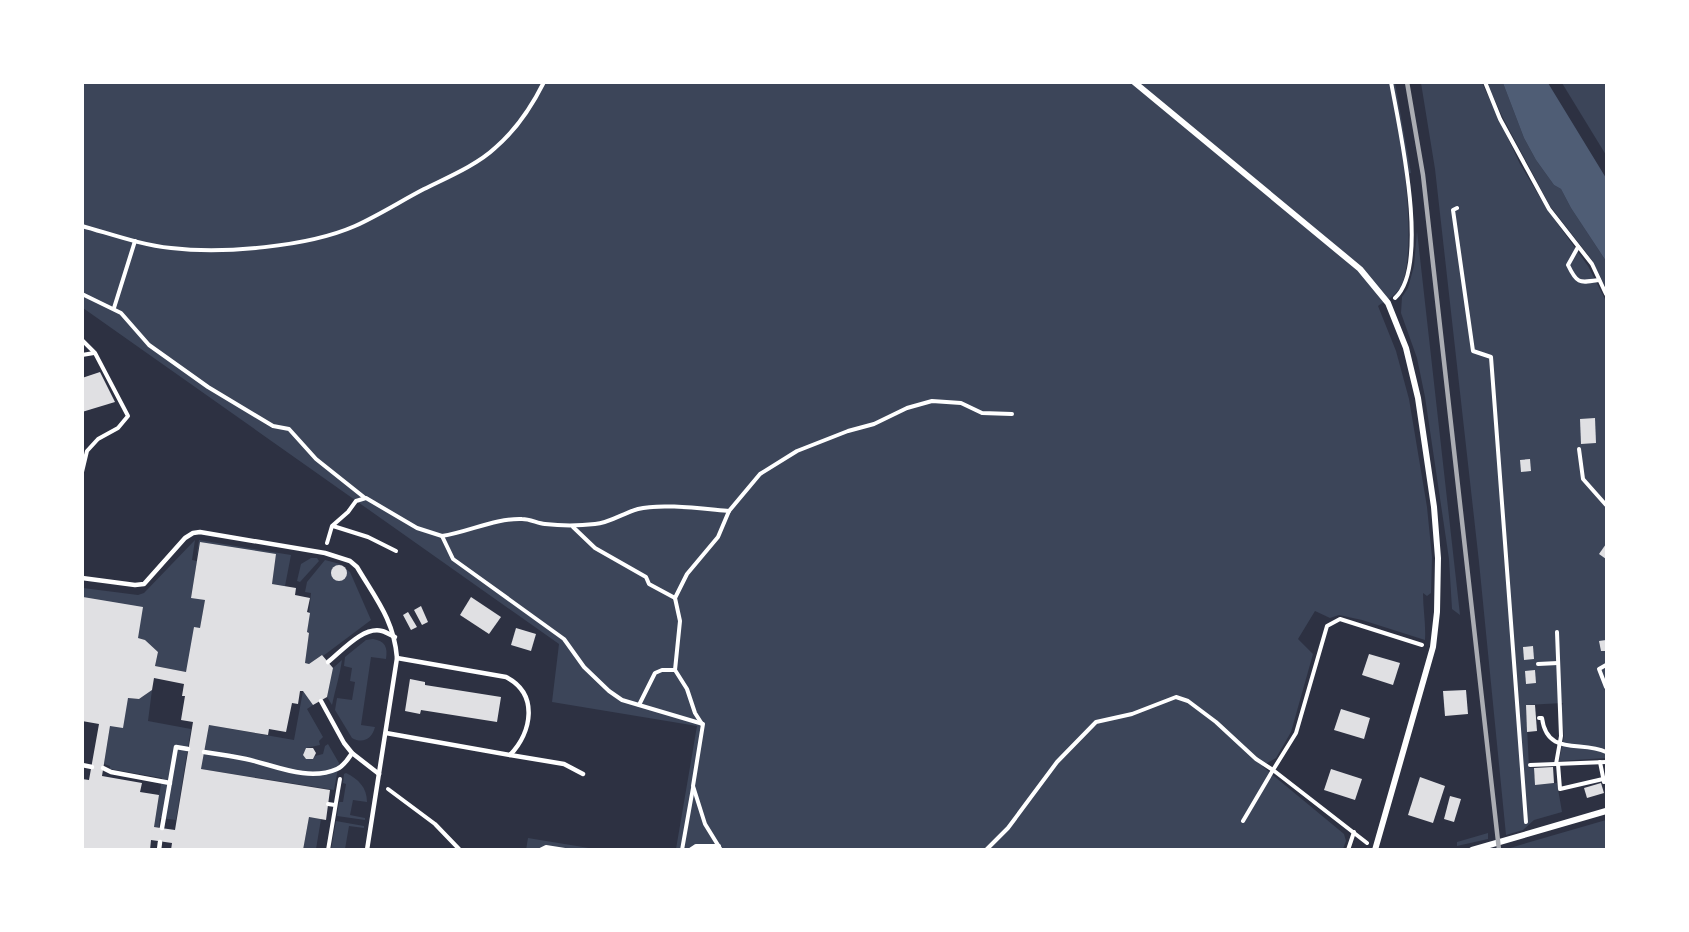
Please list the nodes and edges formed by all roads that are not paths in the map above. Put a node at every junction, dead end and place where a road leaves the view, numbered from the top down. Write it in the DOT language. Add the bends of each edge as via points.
graph roads {
  1 [pos="1134,82"];
  2 [pos="82,578"];
  3 [pos="395,637"];
  4 [pos="397,658"];
  5 [pos="328,662"];
  6 [pos="321,701"];
  7 [pos="386,733"];
  8 [pos="188,749"];
  9 [pos="204,752"];
  10 [pos="352,753"];
  11 [pos="510,755"];
  12 [pos="82,765"];
  13 [pos="92,767"];
  14 [pos="103,768"];
  15 [pos="380,774"];
  16 [pos="583,774"];
  17 [pos="170,783"];
  18 [pos="1606,811"];
  19 [pos="162,828"];
  20 [pos="160,842"];
  21 [pos="159,849"];
  22 [pos="367,849"];
  23 [pos="1375,849"];
  24 [pos="1473,849"];
  1 -- 23 [label="street" via="1360,268 1388,303 1406,348 1418,398 1434,507 1437,612 1433,647"];
  2 -- 3 [label="lane" via="144,584 185,538 200,532 325,553 357,567"];
  3 -- 4 [label="lane"];
  3 -- 5 [label="lane" via="375,630 363,634"];
  4 -- 7 [label="lane"];
  4 -- 11 [label="lane" via="517,682 529,706 525,732"];
  6 -- 10 [label="lane"];
  7 -- 11 [label="lane"];
  7 -- 15 [label="lane"];
  8 -- 17 [label="lane" via="176,747"];
  9 -- 10 [label="lane" via="314,773 342,766"];
  10 -- 15 [label="lane"];
  11 -- 16 [label="lane" via="564,764"];
  12 -- 13 [label="lane"];
  14 -- 17 [label="lane"];
  15 -- 22 [label="lane"];
  17 -- 19 [label="lane"];
  18 -- 24 [label="street"];
  20 -- 21 [label="lane"];
}
